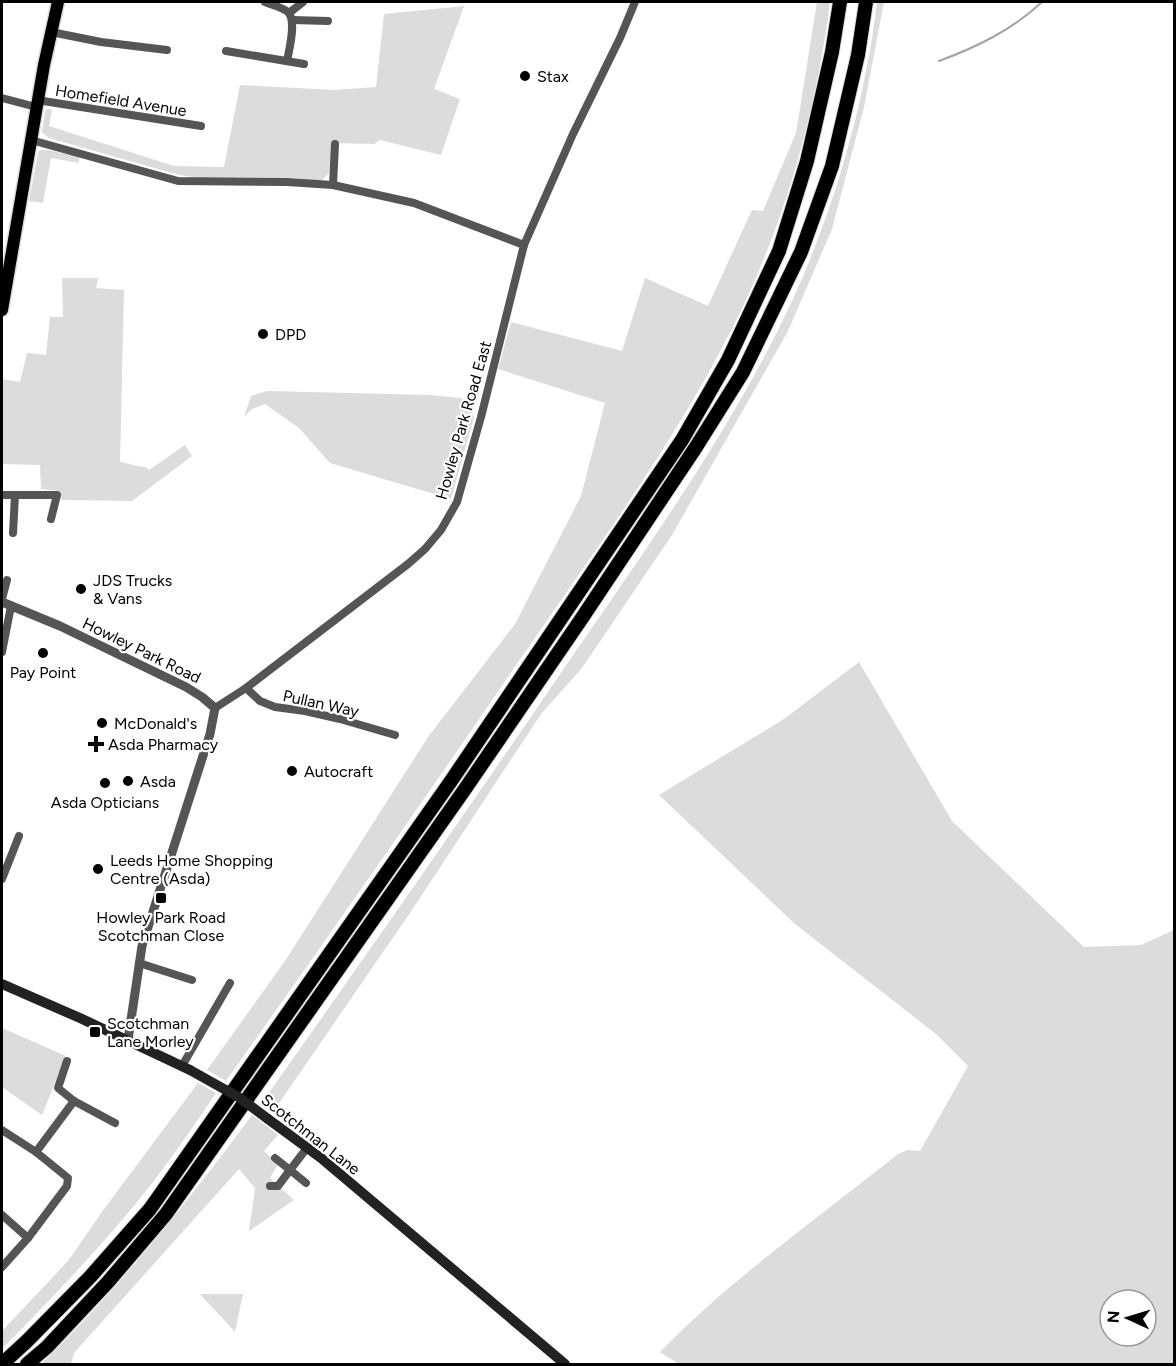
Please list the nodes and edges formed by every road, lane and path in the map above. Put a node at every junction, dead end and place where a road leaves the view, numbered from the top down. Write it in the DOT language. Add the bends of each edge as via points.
graph roads {
  1 [pos="58,2"];
  2 [pos="265,2"];
  3 [pos="303,2"];
  4 [pos="635,2"];
  5 [pos="840,2"];
  6 [pos="866,2"];
  7 [pos="291,16"];
  8 [pos="328,21"];
  9 [pos="51,33"];
  10 [pos="167,50"];
  11 [pos="226,51"];
  12 [pos="287,61"];
  13 [pos="304,64"];
  14 [pos="2,98"];
  15 [pos="37,104"];
  16 [pos="201,126"];
  17 [pos="31,140"];
  18 [pos="335,144"];
  19 [pos="333,185"];
  20 [pos="524,244"];
  21 [pos="3,289"];
  22 [pos="2,310"];
  23 [pos="2,495"];
  24 [pos="15,495"];
  25 [pos="51,519"];
  26 [pos="13,533"];
  27 [pos="7,580"];
  28 [pos="4,602"];
  29 [pos="2,652"];
  30 [pos="246,688"];
  31 [pos="214,708"];
  32 [pos="395,735"];
  33 [pos="19,836"];
  34 [pos="2,879"];
  35 [pos="139,963"];
  36 [pos="192,980"];
  37 [pos="230,983"];
  38 [pos="2,984"];
  39 [pos="128,1040"];
  40 [pos="67,1061"];
  41 [pos="186,1068"];
  42 [pos="74,1101"];
  43 [pos="115,1123"];
  44 [pos="2,1130"];
  45 [pos="307,1148"];
  46 [pos="36,1152"];
  47 [pos="275,1158"];
  48 [pos="290,1170"];
  49 [pos="306,1182"];
  50 [pos="270,1186"];
  51 [pos="2,1215"];
  52 [pos="28,1238"];
  53 [pos="2,1267"];
  54 [pos="2,1364"];
  55 [pos="27,1365"];
  56 [pos="566,1365"];
  1 -- 9 [label="main road"];
  2 -- 7 [label="street"];
  3 -- 7 [label="street"];
  4 -- 20 [label="street, Howley Park Road East"];
  5 -- 54 [label="highway" via="807,161 779,251 728,360 682,440 451,781 150,1209 91,1276"];
  6 -- 55 [label="highway" via="832,166 801,252 743,372 576,628 166,1215"];
  7 -- 8 [label="street"];
  7 -- 12 [label="street"];
  9 -- 10 [label="street"];
  9 -- 15 [label="main road"];
  11 -- 12 [label="street"];
  12 -- 13 [label="street"];
  14 -- 15 [label="street, Homefield Avenue"];
  15 -- 16 [label="street, Homefield Avenue"];
  15 -- 17 [label="main road"];
  17 -- 19 [label="street" via="178,181"];
  17 -- 21 [label="main road"];
  18 -- 19 [label="street"];
  19 -- 20 [label="street" via="414,203"];
  20 -- 30 [label="street, Howley Park Road East" via="457,502 441,530 415,558"];
  21 -- 22 [label="main road"];
  23 -- 24 [label="street"];
  24 -- 25 [label="street" via="57,495"];
  24 -- 26 [label="street"];
  27 -- 28 [label="street"];
  28 -- 29 [label="street"];
  28 -- 31 [label="street, Howley Park Road" via="186,687"];
  30 -- 31 [label="street, Howley Park Road East"];
  30 -- 32 [label="street, Pullan Way" via="260,701 276,707"];
  31 -- 35 [label="street" via="210,734"];
  33 -- 34 [label="street"];
  35 -- 36 [label="street"];
  35 -- 39 [label="street"];
  37 -- 41 [label="street"];
  38 -- 39 [label="main road, Scotchman Lane"];
  39 -- 41 [label="main road, Scotchman Lane"];
  40 -- 42 [label="street" via="58,1088"];
  41 -- 45 [label="main road, Scotchman Lane, bridge" via="240,1098"];
  42 -- 43 [label="street"];
  42 -- 46 [label="street"];
  44 -- 46 [label="street"];
  45 -- 48 [label="street"];
  45 -- 56 [label="main road, Scotchman Lane"];
  46 -- 52 [label="street" via="65,1175 68,1182"];
  47 -- 48 [label="street"];
  48 -- 49 [label="street"];
  48 -- 50 [label="street" via="278,1186"];
  51 -- 52 [label="street"];
  52 -- 53 [label="street"];
}
